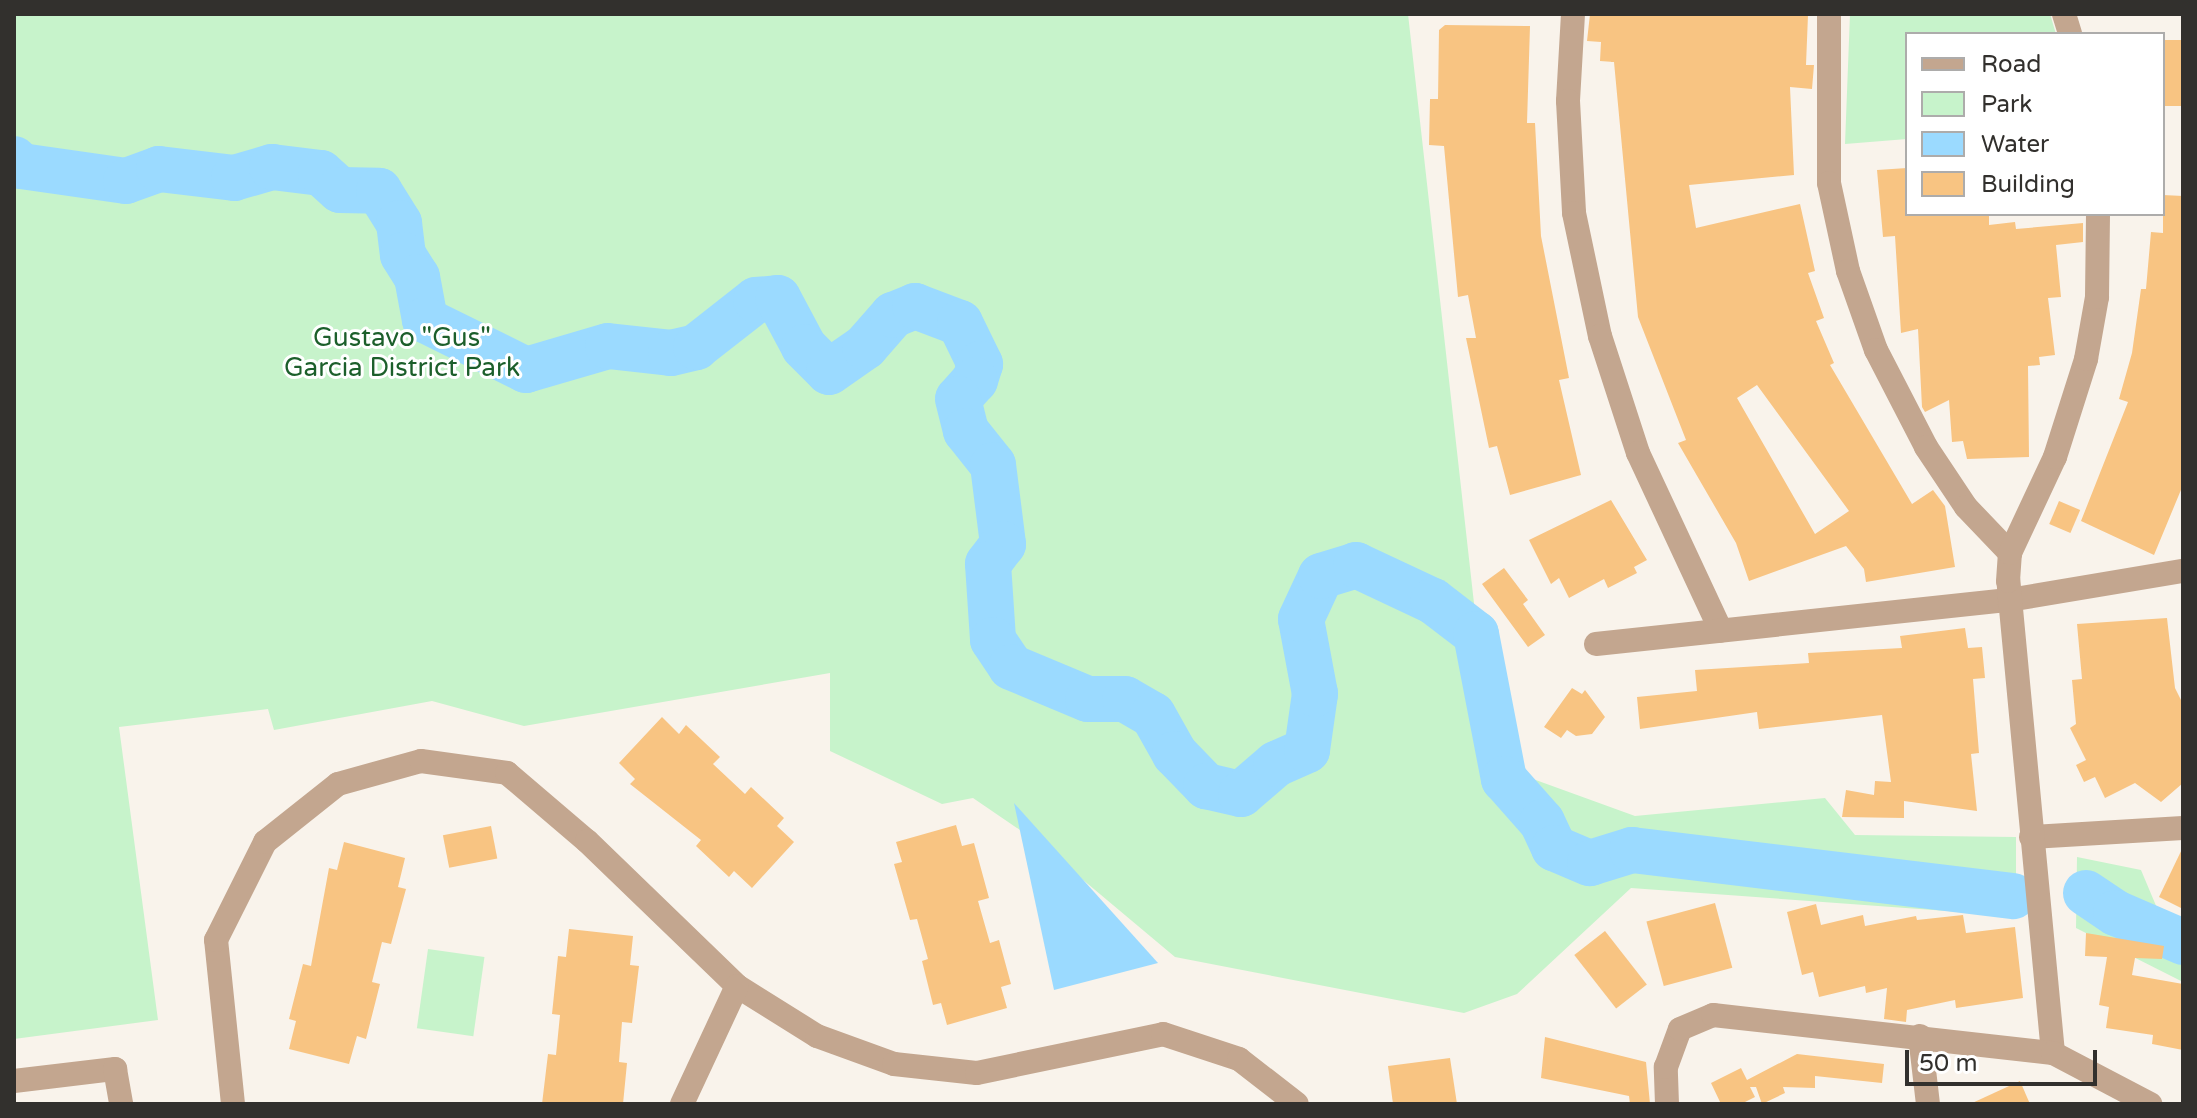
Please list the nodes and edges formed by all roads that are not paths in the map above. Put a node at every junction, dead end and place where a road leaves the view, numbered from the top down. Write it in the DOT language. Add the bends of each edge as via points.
graph roads {
  1 [pos="1573,14"];
  2 [pos="1829,14"];
  3 [pos="2098,216"];
  4 [pos="2010,553"];
  5 [pos="2183,571"];
  6 [pos="2009,600"];
  7 [pos="1721,631"];
  8 [pos="1596,644"];
  9 [pos="2183,828"];
  10 [pos="2031,837"];
  11 [pos="737,986"];
  12 [pos="1920,1036"];
  13 [pos="2053,1053"];
  14 [pos="14,1081"];
  15 [pos="121,1104"];
  16 [pos="233,1104"];
  17 [pos="682,1104"];
  18 [pos="1297,1104"];
  19 [pos="1667,1104"];
  20 [pos="1928,1104"];
  21 [pos="2150,1104"];
  1 -- 7 [label="lane" via="1568,101 1574,213 1600,336 1638,453"];
  2 -- 4 [label="lane" via="1829,183 1848,271 1876,350 1926,447 1966,507"];
  3 -- 4 [label="lane" via="2097,297 2086,359 2055,457"];
  4 -- 6 [label="lane"];
  5 -- 6 [label="lane"];
  6 -- 7 [label="lane"];
  6 -- 10 [label="lane"];
  7 -- 8 [label="lane"];
  9 -- 10 [label="lane"];
  10 -- 13 [label="lane"];
  11 -- 16 [label="lane" via="587,841 507,773 421,761 338,784 265,842 216,940"];
  11 -- 17 [label="lane"];
  11 -- 18 [label="lane" via="817,1036 894,1064 977,1073 1163,1034 1239,1059"];
  12 -- 13 [label="lane"];
  12 -- 19 [label="lane" via="1713,1015 1680,1029 1666,1067"];
  12 -- 20 [label="lane"];
  13 -- 21 [label="lane"];
  14 -- 15 [label="lane" via="115,1069"];
}
